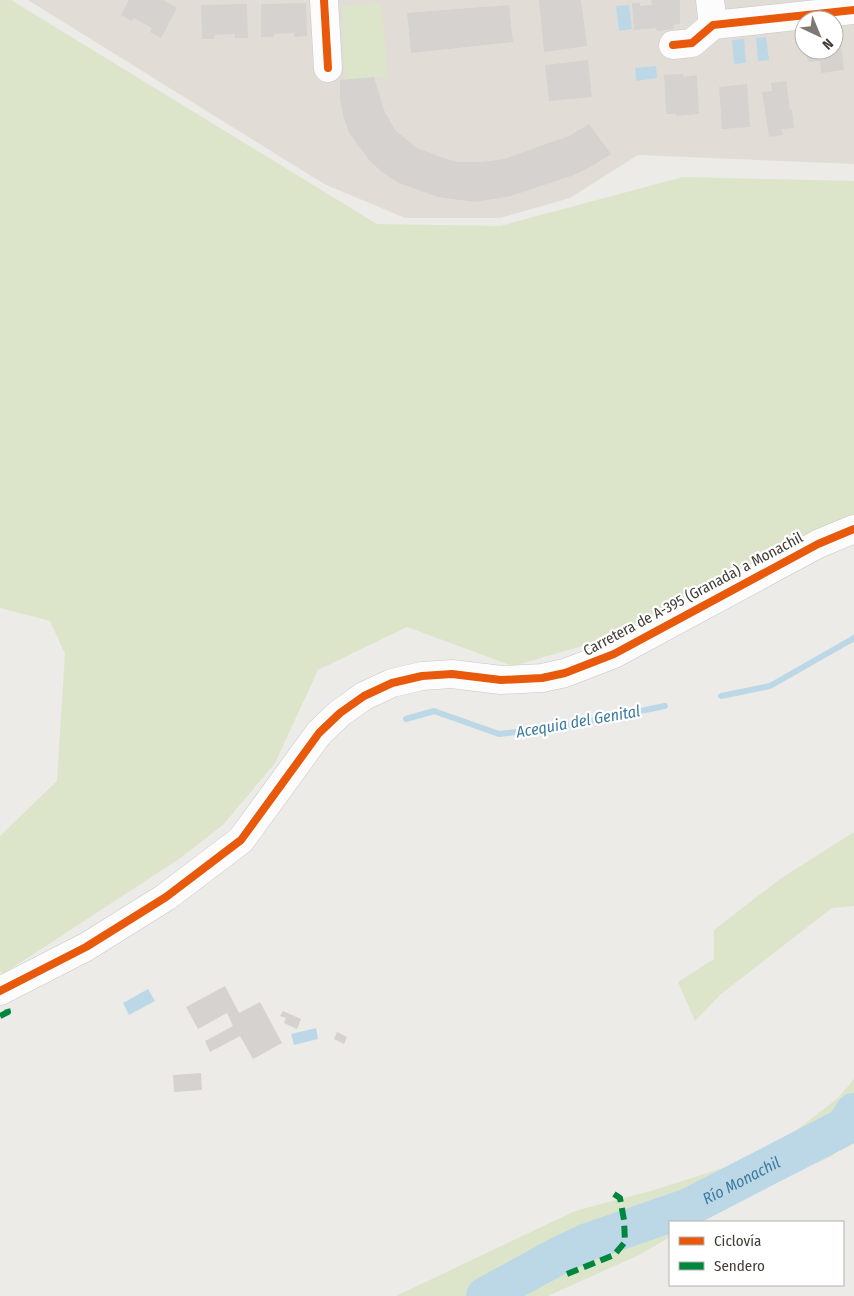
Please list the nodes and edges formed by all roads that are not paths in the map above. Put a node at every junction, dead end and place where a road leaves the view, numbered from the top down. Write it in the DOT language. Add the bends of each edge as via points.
graph roads {
  1 [pos="324,0"];
  2 [pos="854,10"];
  3 [pos="711,13"];
  4 [pos="673,45"];
  5 [pos="328,68"];
  6 [pos="854,529"];
  7 [pos="0,992"];
  1 -- 5 [label="street"];
  2 -- 3 [label="street"];
  3 -- 4 [label="street" via="692,43"];
  6 -- 7 [label="street, Carretera de A-395 (Granada) a Monachil" via="818,544 614,654 565,673 501,680 452,674 422,676 392,683 364,696 319,733 241,840 166,897 86,947"];
}
